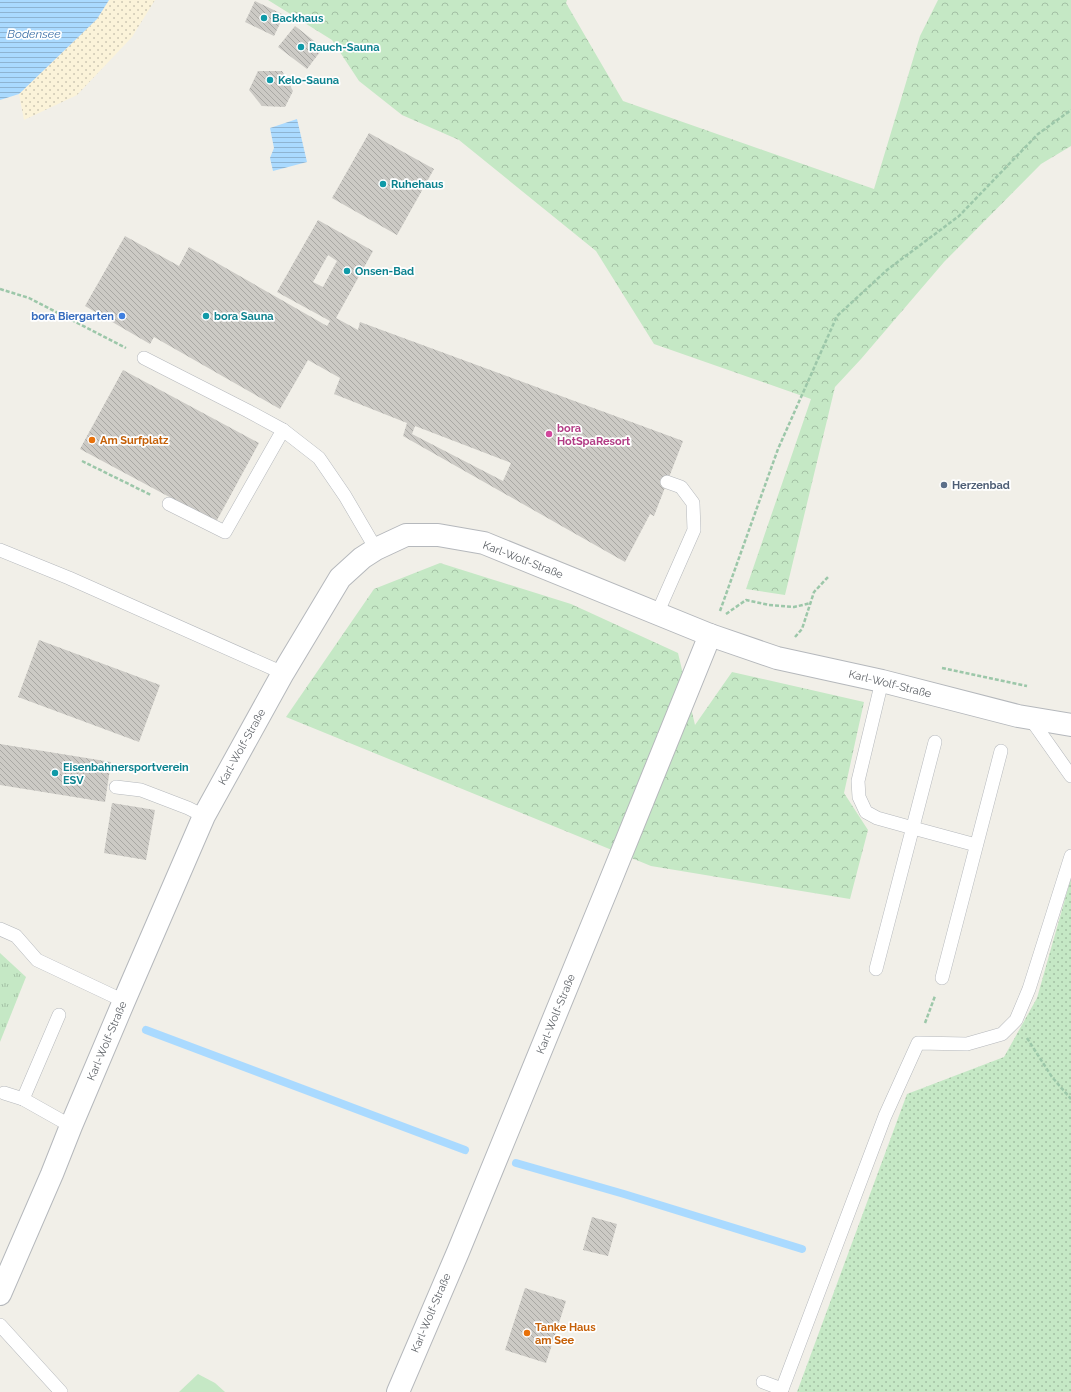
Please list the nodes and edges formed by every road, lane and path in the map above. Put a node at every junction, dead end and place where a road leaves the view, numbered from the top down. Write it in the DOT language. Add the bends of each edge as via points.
graph roads {
  1 [pos="1071,110"];
  2 [pos="0,289"];
  3 [pos="144,358"];
  4 [pos="284,430"];
  5 [pos="82,461"];
  6 [pos="667,482"];
  7 [pos="169,504"];
  8 [pos="376,548"];
  9 [pos="0,550"];
  10 [pos="828,577"];
  11 [pos="811,603"];
  12 [pos="657,614"];
  13 [pos="725,615"];
  14 [pos="732,617"];
  15 [pos="710,635"];
  16 [pos="802,639"];
  17 [pos="942,668"];
  18 [pos="283,673"];
  19 [pos="882,681"];
  20 [pos="1027,686"];
  21 [pos="1030,718"];
  22 [pos="1071,725"];
  23 [pos="935,742"];
  24 [pos="1001,751"];
  25 [pos="1071,776"];
  26 [pos="116,787"];
  27 [pos="204,816"];
  28 [pos="912,828"];
  29 [pos="976,845"];
  30 [pos="1071,856"];
  31 [pos="0,929"];
  32 [pos="876,969"];
  33 [pos="942,978"];
  34 [pos="124,1001"];
  35 [pos="59,1016"];
  36 [pos="1016,1020"];
  37 [pos="918,1043"];
  38 [pos="4,1093"];
  39 [pos="23,1099"];
  40 [pos="1071,1099"];
  41 [pos="71,1126"];
  42 [pos="0,1294"];
  43 [pos="0,1325"];
  44 [pos="763,1382"];
  45 [pos="782,1390"];
  46 [pos="61,1392"];
  47 [pos="398,1392"];
  1 -- 13 [label="path" via="1038,134 959,216 887,270 838,316 778,449 719,613"];
  2 -- 3 [label="path" via="29,298"];
  3 -- 4 [label="lane"];
  4 -- 7 [label="lane" via="225,532"];
  4 -- 8 [label="lane" via="318,458 345,496"];
  5 -- 7 [label="path"];
  6 -- 12 [label="lane" via="681,487 693,504 694,530"];
  8 -- 12 [label="street, Karl-Wolf-Straße" via="406,535 438,535 484,543"];
  8 -- 18 [label="street, Karl-Wolf-Straße" via="340,578"];
  9 -- 18 [label="lane"];
  10 -- 11 [label="path" via="814,592"];
  11 -- 13 [label="path" via="794,607 746,600"];
  11 -- 16 [label="path" via="802,629 794,637"];
  12 -- 15 [label="street, Karl-Wolf-Straße"];
  13 -- 14 [label="path"];
  15 -- 19 [label="street, Karl-Wolf-Straße" via="777,658"];
  15 -- 47 [label="street, Karl-Wolf-Straße"];
  17 -- 20 [label="path"];
  18 -- 27 [label="street, Karl-Wolf-Straße"];
  19 -- 21 [label="street, Karl-Wolf-Straße"];
  19 -- 28 [label="lane" via="858,781 859,797 866,812 877,818"];
  21 -- 22 [label="street, Karl-Wolf-Straße"];
  21 -- 25 [label="lane"];
  23 -- 28 [label="lane"];
  24 -- 29 [label="lane"];
  26 -- 27 [label="lane" via="141,790"];
  27 -- 34 [label="street, Karl-Wolf-Straße"];
  28 -- 29 [label="lane"];
  28 -- 32 [label="lane"];
  29 -- 33 [label="lane"];
  30 -- 36 [label="lane" via="1032,982"];
  31 -- 34 [label="lane" via="16,936 37,960"];
  33 -- 37 [label="path"];
  34 -- 41 [label="street, Karl-Wolf-Straße"];
  35 -- 39 [label="lane"];
  36 -- 37 [label="lane" via="1002,1034 967,1044"];
  36 -- 40 [label="path" via="1052,1077"];
  37 -- 45 [label="lane" via="885,1116"];
  38 -- 39 [label="lane"];
  39 -- 41 [label="lane"];
  41 -- 42 [label="street, Karl-Wolf-Straße"];
  43 -- 46 [label="lane"];
  44 -- 45 [label="lane"];
}
